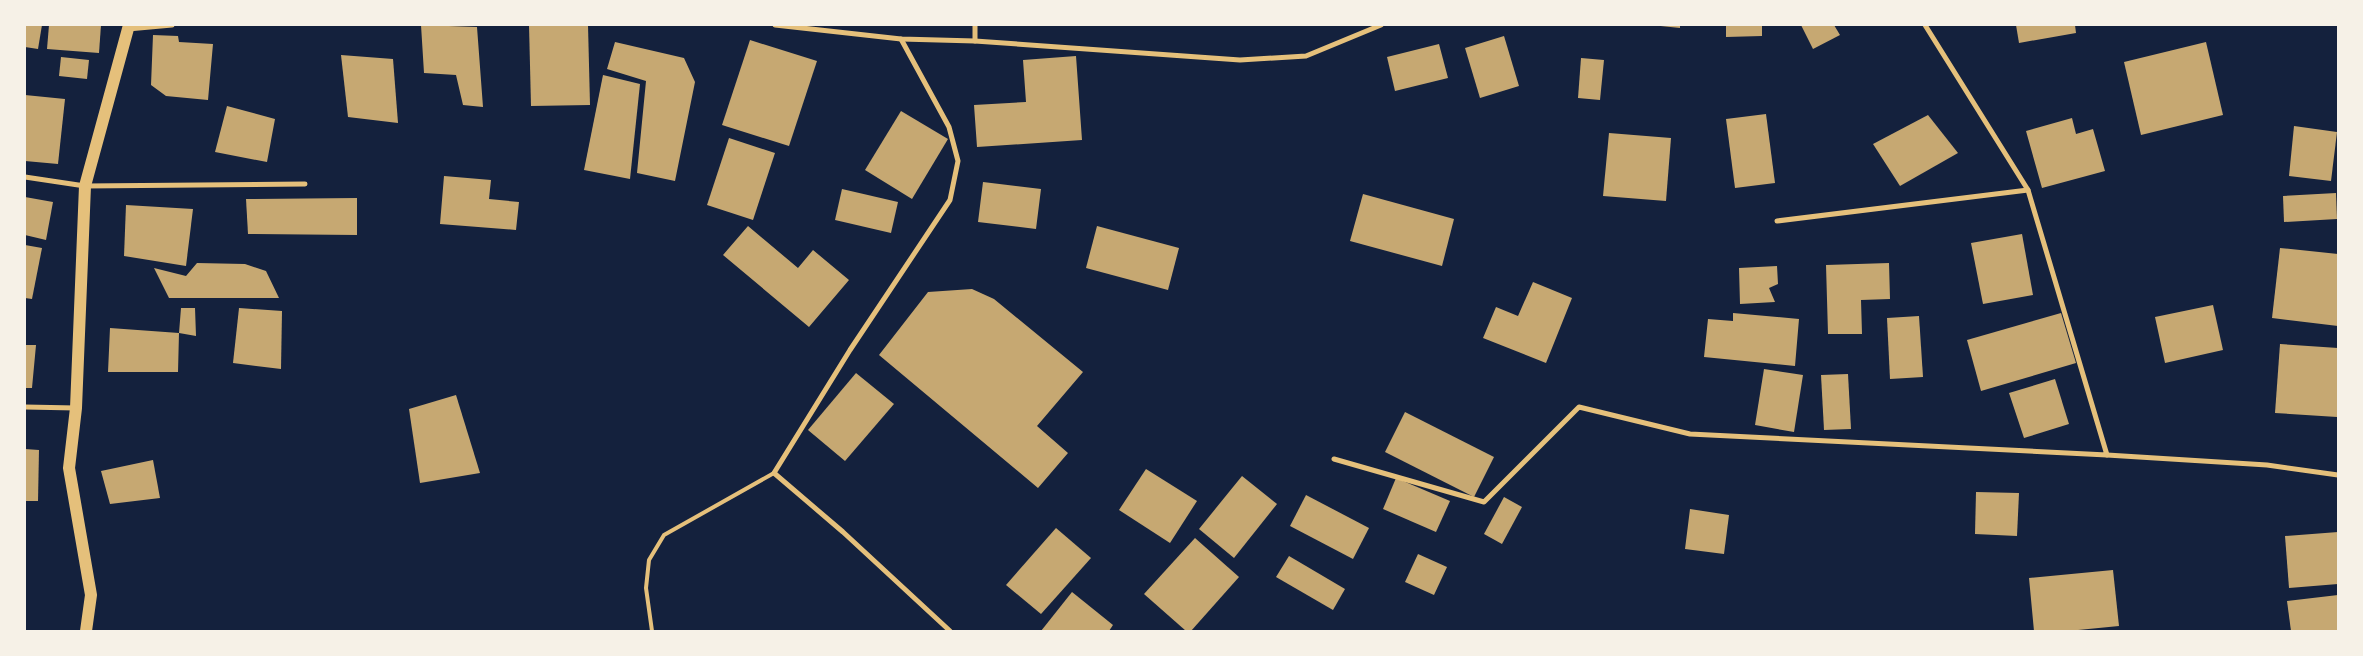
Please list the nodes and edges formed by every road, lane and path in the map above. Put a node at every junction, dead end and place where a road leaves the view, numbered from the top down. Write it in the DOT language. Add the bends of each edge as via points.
graph roads {
  1 [pos="172,25"];
  2 [pos="775,25"];
  3 [pos="975,25"];
  4 [pos="1381,25"];
  5 [pos="1925,25"];
  6 [pos="128,27"];
  7 [pos="1366,28"];
  8 [pos="901,39"];
  9 [pos="975,40"];
  10 [pos="25,177"];
  11 [pos="305,184"];
  12 [pos="85,186"];
  13 [pos="2028,190"];
  14 [pos="1777,221"];
  15 [pos="25,407"];
  16 [pos="76,408"];
  17 [pos="2107,454"];
  18 [pos="1334,459"];
  19 [pos="774,473"];
  20 [pos="2338,475"];
  21 [pos="86,631"];
  22 [pos="652,631"];
  23 [pos="950,631"];
  1 -- 6 [label="street"];
  2 -- 8 [label="street"];
  3 -- 9 [label="street"];
  4 -- 7 [label="street"];
  5 -- 13 [label="street"];
  6 -- 12 [label="main road"];
  7 -- 9 [label="street" via="1306,56 1240,60"];
  8 -- 9 [label="street"];
  8 -- 19 [label="street" via="949,127 958,161 950,200 850,350"];
  10 -- 12 [label="street"];
  11 -- 12 [label="street"];
  12 -- 16 [label="main road"];
  13 -- 14 [label="street"];
  13 -- 17 [label="street"];
  15 -- 16 [label="street"];
  16 -- 21 [label="main road" via="69,468 91,594"];
  17 -- 18 [label="street" via="1690,434 1579,407 1484,502"];
  17 -- 20 [label="street" via="2267,465"];
  19 -- 22 [label="lane" via="664,535 650,560 646,588"];
  19 -- 23 [label="street"];
}
